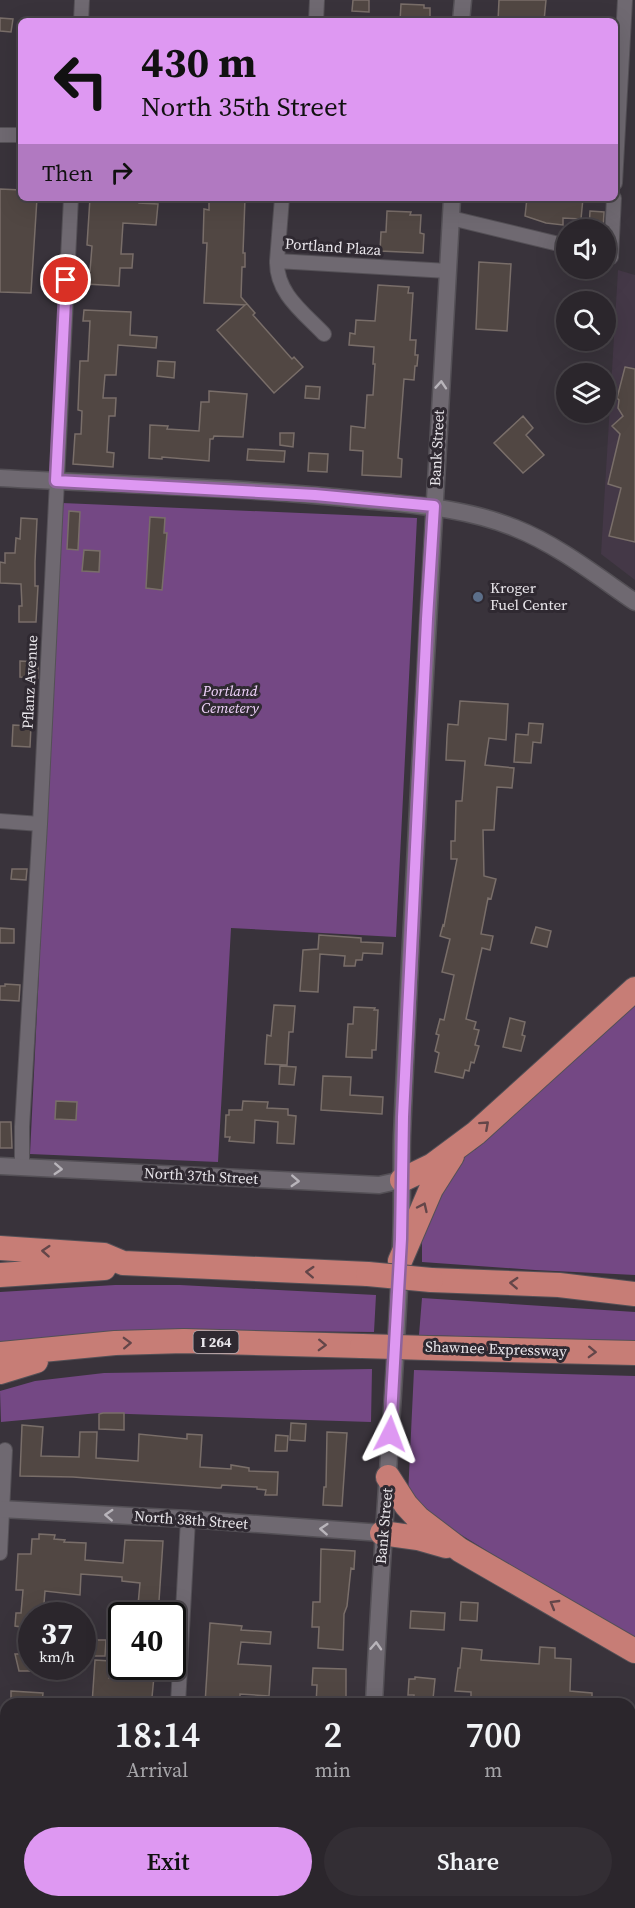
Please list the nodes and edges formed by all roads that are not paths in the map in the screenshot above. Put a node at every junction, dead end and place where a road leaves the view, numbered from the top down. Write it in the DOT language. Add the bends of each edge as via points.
graph roads {
  1 [pos="82,0"];
  2 [pos="317,0"];
  3 [pos="463,0"];
  4 [pos="624,0"];
  5 [pos="81,18"];
  6 [pos="316,18"];
  7 [pos="461,18"];
  8 [pos="618,122"];
  9 [pos="0,135"];
  10 [pos="18,135"];
  11 [pos="71,201"];
  12 [pos="282,201"];
  13 [pos="452,201"];
  14 [pos="614,201"];
  15 [pos="451,218"];
  16 [pos="612,219"];
  17 [pos="556,243"];
  18 [pos="277,261"];
  19 [pos="448,271"];
  20 [pos="324,334"];
  21 [pos="0,478"];
  22 [pos="56,481"];
  23 [pos="434,506"];
  24 [pos="635,602"];
  25 [pos="0,821"];
  26 [pos="40,824"];
  27 [pos="635,989"];
  28 [pos="460,1145"];
  29 [pos="0,1166"];
  30 [pos="22,1167"];
  31 [pos="402,1180"];
  32 [pos="0,1248"];
  33 [pos="400,1261"];
  34 [pos="123,1263"];
  35 [pos="0,1275"];
  36 [pos="635,1280"];
  37 [pos="560,1285"];
  38 [pos="635,1294"];
  39 [pos="69,1348"];
  40 [pos="635,1353"];
  41 [pos="0,1354"];
  42 [pos="0,1372"];
  43 [pos="5,1450"];
  44 [pos="388,1478"];
  45 [pos="1,1509"];
  46 [pos="188,1519"];
  47 [pos="382,1533"];
  48 [pos="460,1550"];
  49 [pos="0,1553"];
  50 [pos="635,1651"];
  51 [pos="178,1698"];
  52 [pos="374,1698"];
  1 -- 5 [label="street"];
  2 -- 6 [label="street"];
  3 -- 7 [label="street"];
  4 -- 8 [label="street"];
  9 -- 10 [label="street"];
  11 -- 22 [label="street, Pflanz Avenue"];
  12 -- 18 [label="street, Portland Plaza"];
  13 -- 15 [label="street, Bank Street"];
  14 -- 16 [label="street"];
  15 -- 17 [label="street"];
  15 -- 19 [label="street, Bank Street"];
  18 -- 19 [label="street, Portland Plaza"];
  18 -- 20 [label="street" via="286,296"];
  23 -- 19 [label="street, Bank Street, one-way"];
  21 -- 22 [label="street"];
  22 -- 23 [label="street" via="315,495"];
  22 -- 26 [label="street, Pflanz Avenue"];
  23 -- 24 [label="street" via="518,529"];
  23 -- 31 [label="street, Bank Street"];
  25 -- 26 [label="street"];
  26 -- 30 [label="street, Pflanz Avenue"];
  28 -- 27 [label="highway, one-way"];
  28 -- 31 [label="highway"];
  33 -- 28 [label="highway, one-way" via="431,1189"];
  29 -- 30 [label="street, North 37th Street"];
  30 -- 31 [label="street, North 37th Street, one-way" via="379,1185"];
  31 -- 33 [label="street, Bank Street"];
  34 -- 32 [label="highway, one-way" via="104,1255"];
  33 -- 44 [label="street, Bank Street"];
  34 -- 35 [label="highway" via="109,1268"];
  37 -- 34 [label="highway, one-way, bridge"];
  36 -- 37 [label="highway"];
  37 -- 38 [label="highway"];
  39 -- 40 [label="highway, Shawnee Expressway / I 264, one-way, bridge" via="184,1341"];
  39 -- 41 [label="highway"];
  39 -- 42 [label="highway"];
  43 -- 45 [label="street"];
  44 -- 47 [label="street, Bank Street"];
  44 -- 48 [label="highway" via="418,1518"];
  46 -- 45 [label="street, North 38th Street, one-way"];
  45 -- 49 [label="street"];
  47 -- 46 [label="street, North 38th Street, one-way"];
  46 -- 51 [label="street"];
  47 -- 48 [label="highway"];
  52 -- 47 [label="street, Bank Street, one-way"];
  50 -- 48 [label="highway, one-way"];
}
